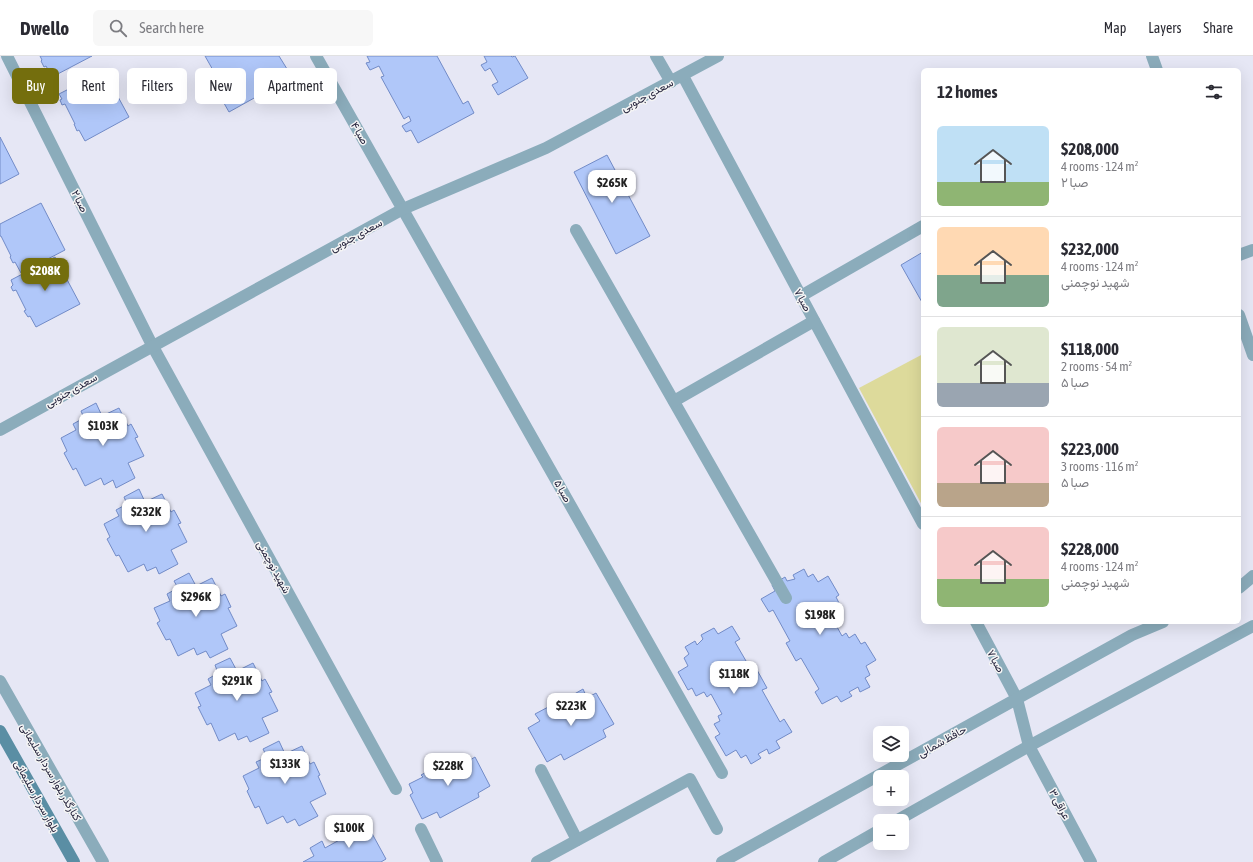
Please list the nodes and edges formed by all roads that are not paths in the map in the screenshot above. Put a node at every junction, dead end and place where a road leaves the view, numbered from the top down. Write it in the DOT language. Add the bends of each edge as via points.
graph roads {
  1 [pos="8,56"];
  2 [pos="316,56"];
  3 [pos="656,56"];
  4 [pos="718,56"];
  5 [pos="1152,56"];
  6 [pos="1156,68"];
  7 [pos="683,76"];
  8 [pos="671,82"];
  9 [pos="404,209"];
  10 [pos="921,227"];
  11 [pos="576,230"];
  12 [pos="1253,250"];
  13 [pos="1241,254"];
  14 [pos="801,296"];
  15 [pos="814,321"];
  16 [pos="1241,322"];
  17 [pos="152,346"];
  18 [pos="1253,355"];
  19 [pos="674,401"];
  20 [pos="0,430"];
  21 [pos="921,520"];
  22 [pos="1253,576"];
  23 [pos="1241,586"];
  24 [pos="786,598"];
  25 [pos="977,624"];
  26 [pos="1159,624"];
  27 [pos="1253,626"];
  28 [pos="0,681"];
  29 [pos="1017,699"];
  30 [pos="0,731"];
  31 [pos="1029,746"];
  32 [pos="541,770"];
  33 [pos="722,773"];
  34 [pos="396,789"];
  35 [pos="908,814"];
  36 [pos="421,828"];
  37 [pos="717,829"];
  38 [pos="873,834"];
  39 [pos="577,840"];
  40 [pos="74,862"];
  41 [pos="102,862"];
  42 [pos="437,862"];
  43 [pos="536,862"];
  44 [pos="722,862"];
  45 [pos="824,862"];
  46 [pos="1091,862"];
  1 -- 17 [label="street, صبا ۲"];
  2 -- 9 [label="street, صبا ۴"];
  3 -- 8 [label="street"];
  4 -- 7 [label="street, سعدی جنوبی"];
  5 -- 6 [label="street"];
  7 -- 8 [label="street, سعدی جنوبی"];
  7 -- 14 [label="street, صبا ۷"];
  8 -- 9 [label="street, سعدی جنوبی" via="546,148"];
  9 -- 17 [label="street, سعدی جنوبی"];
  9 -- 33 [label="street, صبا ۵"];
  10 -- 14 [label="street"];
  11 -- 19 [label="street"];
  12 -- 13 [label="street"];
  14 -- 15 [label="street, صبا ۷"];
  15 -- 19 [label="street"];
  15 -- 21 [label="street, صبا ۷"];
  16 -- 18 [label="street"];
  17 -- 20 [label="street, سعدی جنوبی"];
  17 -- 34 [label="street, شهید نوچمنی"];
  19 -- 24 [label="street"];
  22 -- 23 [label="street"];
  25 -- 29 [label="street, صبا ۷"];
  26 -- 29 [label="street, حافظ شمالی"];
  27 -- 31 [label="street"];
  28 -- 41 [label="street, کنارگذر بلوار سردار سلیمانی"];
  29 -- 31 [label="street, صبا ۷"];
  29 -- 44 [label="street, حافظ شمالی"];
  30 -- 40 [label="main road, بلوار سردار سلیمانی"];
  31 -- 35 [label="street"];
  31 -- 46 [label="street, عراقی ۳"];
  32 -- 39 [label="street"];
  36 -- 42 [label="street"];
  37 -- 39 [label="street" via="690,779"];
  38 -- 45 [label="street"];
  39 -- 43 [label="street"];
}
